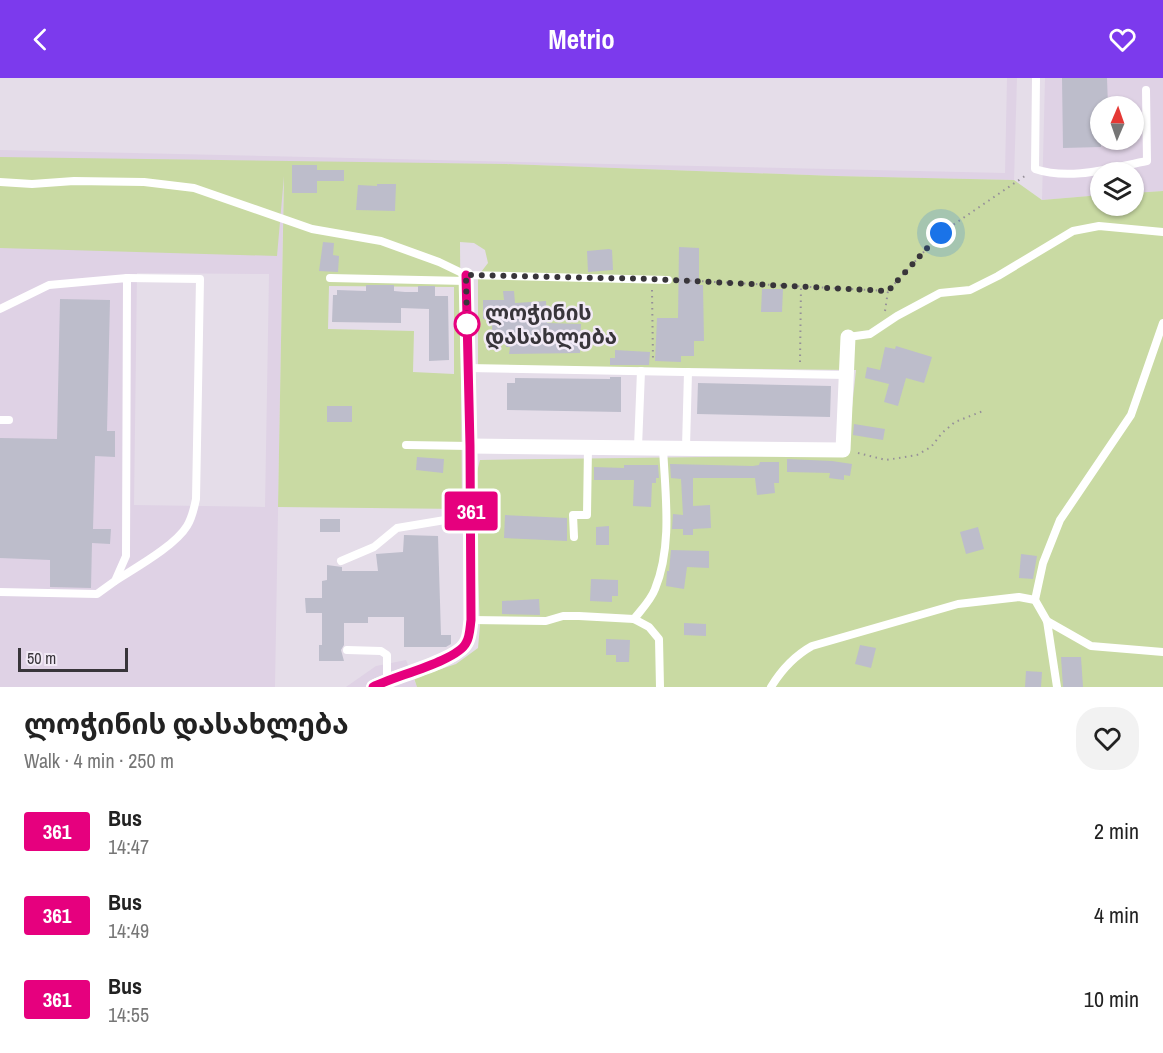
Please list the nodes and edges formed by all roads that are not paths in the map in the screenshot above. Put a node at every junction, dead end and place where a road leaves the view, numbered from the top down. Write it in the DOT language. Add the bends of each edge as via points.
graph roads {
  1 [pos="1036,78"];
  2 [pos="1146,90"];
  3 [pos="0,182"];
  4 [pos="1163,232"];
  5 [pos="128,278"];
  6 [pos="330,278"];
  7 [pos="466,278"];
  8 [pos="668,280"];
  9 [pos="0,309"];
  10 [pos="1163,323"];
  11 [pos="848,337"];
  12 [pos="468,368"];
  13 [pos="641,371"];
  14 [pos="688,372"];
  15 [pos="846,375"];
  16 [pos="0,420"];
  17 [pos="9,420"];
  18 [pos="406,445"];
  19 [pos="470,446"];
  20 [pos="588,447"];
  21 [pos="638,447"];
  22 [pos="663,447"];
  23 [pos="686,447"];
  24 [pos="471,504"];
  25 [pos="574,537"];
  26 [pos="341,561"];
  27 [pos="115,581"];
  28 [pos="0,591"];
  29 [pos="1035,600"];
  30 [pos="634,619"];
  31 [pos="471,620"];
  32 [pos="1047,621"];
  33 [pos="347,650"];
  34 [pos="1163,652"];
  35 [pos="380,683"];
  36 [pos="660,687"];
  37 [pos="771,687"];
  38 [pos="1057,687"];
  1 -- 2 [label="lane" via="1035,169 1050,174 1075,174 1146,161"];
  3 -- 7 [label="lane" via="144,182 194,188 312,229 381,242 439,262"];
  4 -- 11 [label="lane" via="1099,226 1072,231 970,291 940,293 870,334"];
  5 -- 9 [label="lane" via="49,285"];
  5 -- 27 [label="lane" via="126,556"];
  5 -- 27 [label="lane" via="200,279 196,499 186,528 175,540"];
  6 -- 7 [label="lane"];
  7 -- 8 [label="lane"];
  7 -- 12 [label="street"];
  10 -- 29 [label="lane" via="1131,415 1060,520 1043,563"];
  11 -- 15 [label="street"];
  12 -- 13 [label="lane"];
  12 -- 19 [label="street"];
  13 -- 14 [label="lane"];
  13 -- 21 [label="lane"];
  14 -- 15 [label="lane"];
  14 -- 23 [label="lane"];
  15 -- 23 [label="street" via="843,450"];
  16 -- 17 [label="lane"];
  18 -- 19 [label="lane"];
  19 -- 20 [label="street"];
  19 -- 24 [label="street"];
  20 -- 21 [label="street"];
  20 -- 25 [label="lane" via="586,515 573,515"];
  21 -- 22 [label="street"];
  22 -- 23 [label="street"];
  22 -- 30 [label="lane" via="666,532 661,569 655,591"];
  24 -- 26 [label="lane" via="445,520 397,528 374,547"];
  24 -- 31 [label="street"];
  27 -- 28 [label="lane" via="97,594"];
  29 -- 32 [label="lane"];
  29 -- 37 [label="lane" via="1019,597 958,604 812,645 780,671"];
  30 -- 31 [label="lane" via="571,616 546,621"];
  30 -- 36 [label="lane" via="649,627 659,639"];
  31 -- 35 [label="street" via="466,644 451,657"];
  32 -- 34 [label="lane" via="1091,646"];
  32 -- 38 [label="lane"];
  33 -- 35 [label="lane" via="381,651 387,655"];
}
